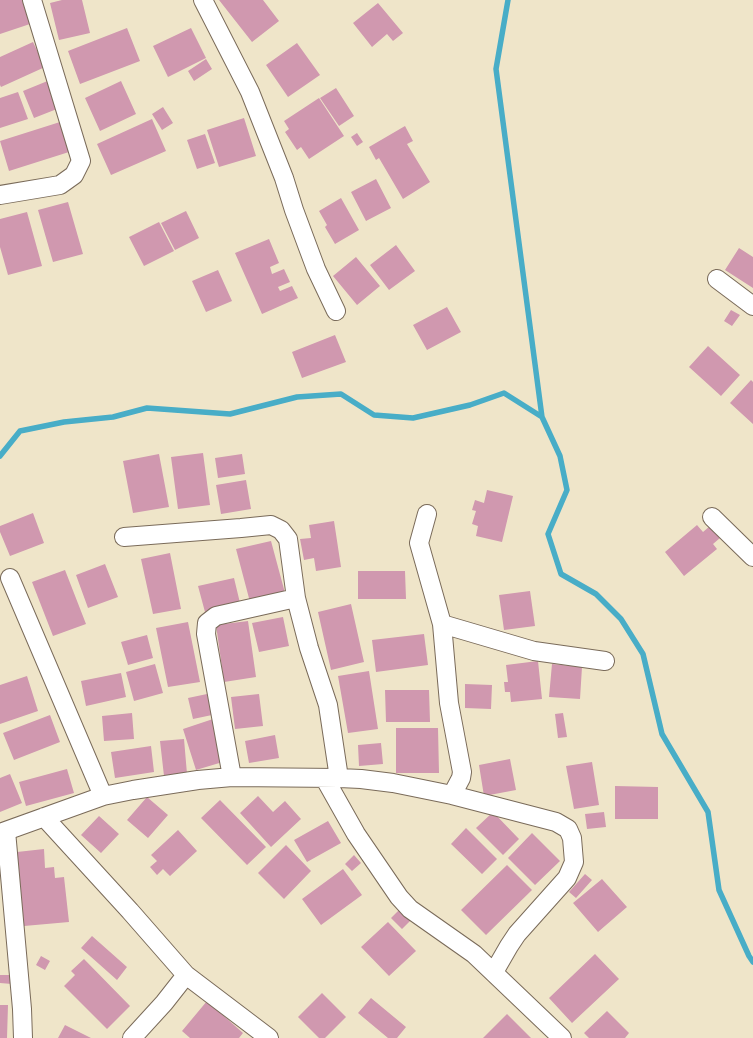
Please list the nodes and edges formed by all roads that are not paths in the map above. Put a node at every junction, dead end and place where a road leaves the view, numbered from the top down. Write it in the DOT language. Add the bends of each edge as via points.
graph roads {
  1 [pos="32,0"];
  2 [pos="203,0"];
  3 [pos="0,195"];
  4 [pos="717,279"];
  5 [pos="753,306"];
  6 [pos="336,311"];
  7 [pos="426,514"];
  8 [pos="712,517"];
  9 [pos="124,537"];
  10 [pos="753,557"];
  11 [pos="10,578"];
  12 [pos="296,598"];
  13 [pos="442,624"];
  14 [pos="605,660"];
  15 [pos="232,777"];
  16 [pos="332,778"];
  17 [pos="452,794"];
  18 [pos="103,796"];
  19 [pos="44,817"];
  20 [pos="3,832"];
  21 [pos="494,972"];
  22 [pos="186,975"];
  23 [pos="23,1038"];
  24 [pos="132,1038"];
  25 [pos="269,1038"];
  26 [pos="562,1038"];
  1 -- 3 [label="street" via="81,161 74,175 60,185"];
  2 -- 6 [label="street" via="250,92 316,269"];
  4 -- 5 [label="street"];
  7 -- 13 [label="street" via="420,543"];
  8 -- 10 [label="street"];
  9 -- 12 [label="street" via="271,525 281,530 288,539"];
  11 -- 18 [label="street"];
  12 -- 15 [label="street" via="216,616 207,622 206,634"];
  12 -- 16 [label="street" via="328,705"];
  13 -- 14 [label="street" via="534,651"];
  13 -- 17 [label="street" via="449,703 462,772"];
  15 -- 16 [label="street"];
  15 -- 18 [label="street"];
  16 -- 17 [label="street" via="393,783"];
  16 -- 21 [label="street" via="356,834 399,897 410,909 474,954"];
  17 -- 21 [label="street" via="556,822 568,829 572,838 574,862 567,878 508,946"];
  18 -- 19 [label="street"];
  19 -- 20 [label="street"];
  19 -- 22 [label="street"];
  20 -- 23 [label="street"];
  21 -- 26 [label="street"];
  22 -- 24 [label="street"];
  22 -- 25 [label="street"];
}
